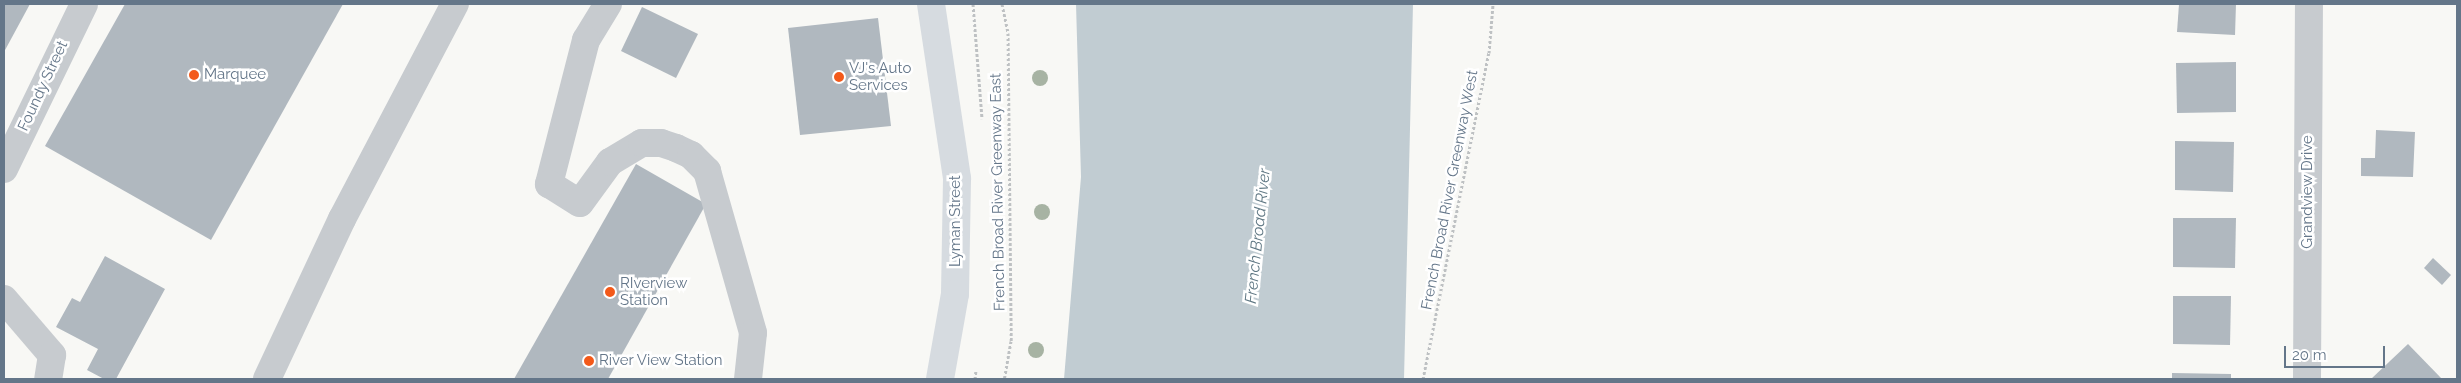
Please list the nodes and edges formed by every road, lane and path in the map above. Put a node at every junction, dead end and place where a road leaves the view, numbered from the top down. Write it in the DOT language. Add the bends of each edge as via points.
graph roads {
  1 [pos="84,4"];
  2 [pos="455,4"];
  3 [pos="608,4"];
  4 [pos="931,4"];
  5 [pos="1002,4"];
  6 [pos="1493,4"];
  7 [pos="2309,4"];
  8 [pos="4,169"];
  9 [pos="4,299"];
  10 [pos="48,379"];
  11 [pos="268,379"];
  12 [pos="748,379"];
  13 [pos="940,379"];
  14 [pos="1004,379"];
  15 [pos="1423,379"];
  16 [pos="2307,379"];
  1 -- 8 [label="street, Foundy Street"];
  2 -- 11 [label="street" via="342,219"];
  3 -- 12 [label="street" via="586,40 549,184 580,203 610,162 642,143 661,143 691,155 706,170 717,198 728,253 753,333"];
  4 -- 13 [label="main road, Lyman Street" via="958,179 955,294"];
  5 -- 14 [label="path, French Broad River Greenway East" via="1008,33 1011,321"];
  6 -- 15 [label="path, French Broad River Greenway West" via="1489,54"];
  7 -- 16 [label="street, Grandview Drive"];
  9 -- 10 [label="street" via="52,355"];
}
